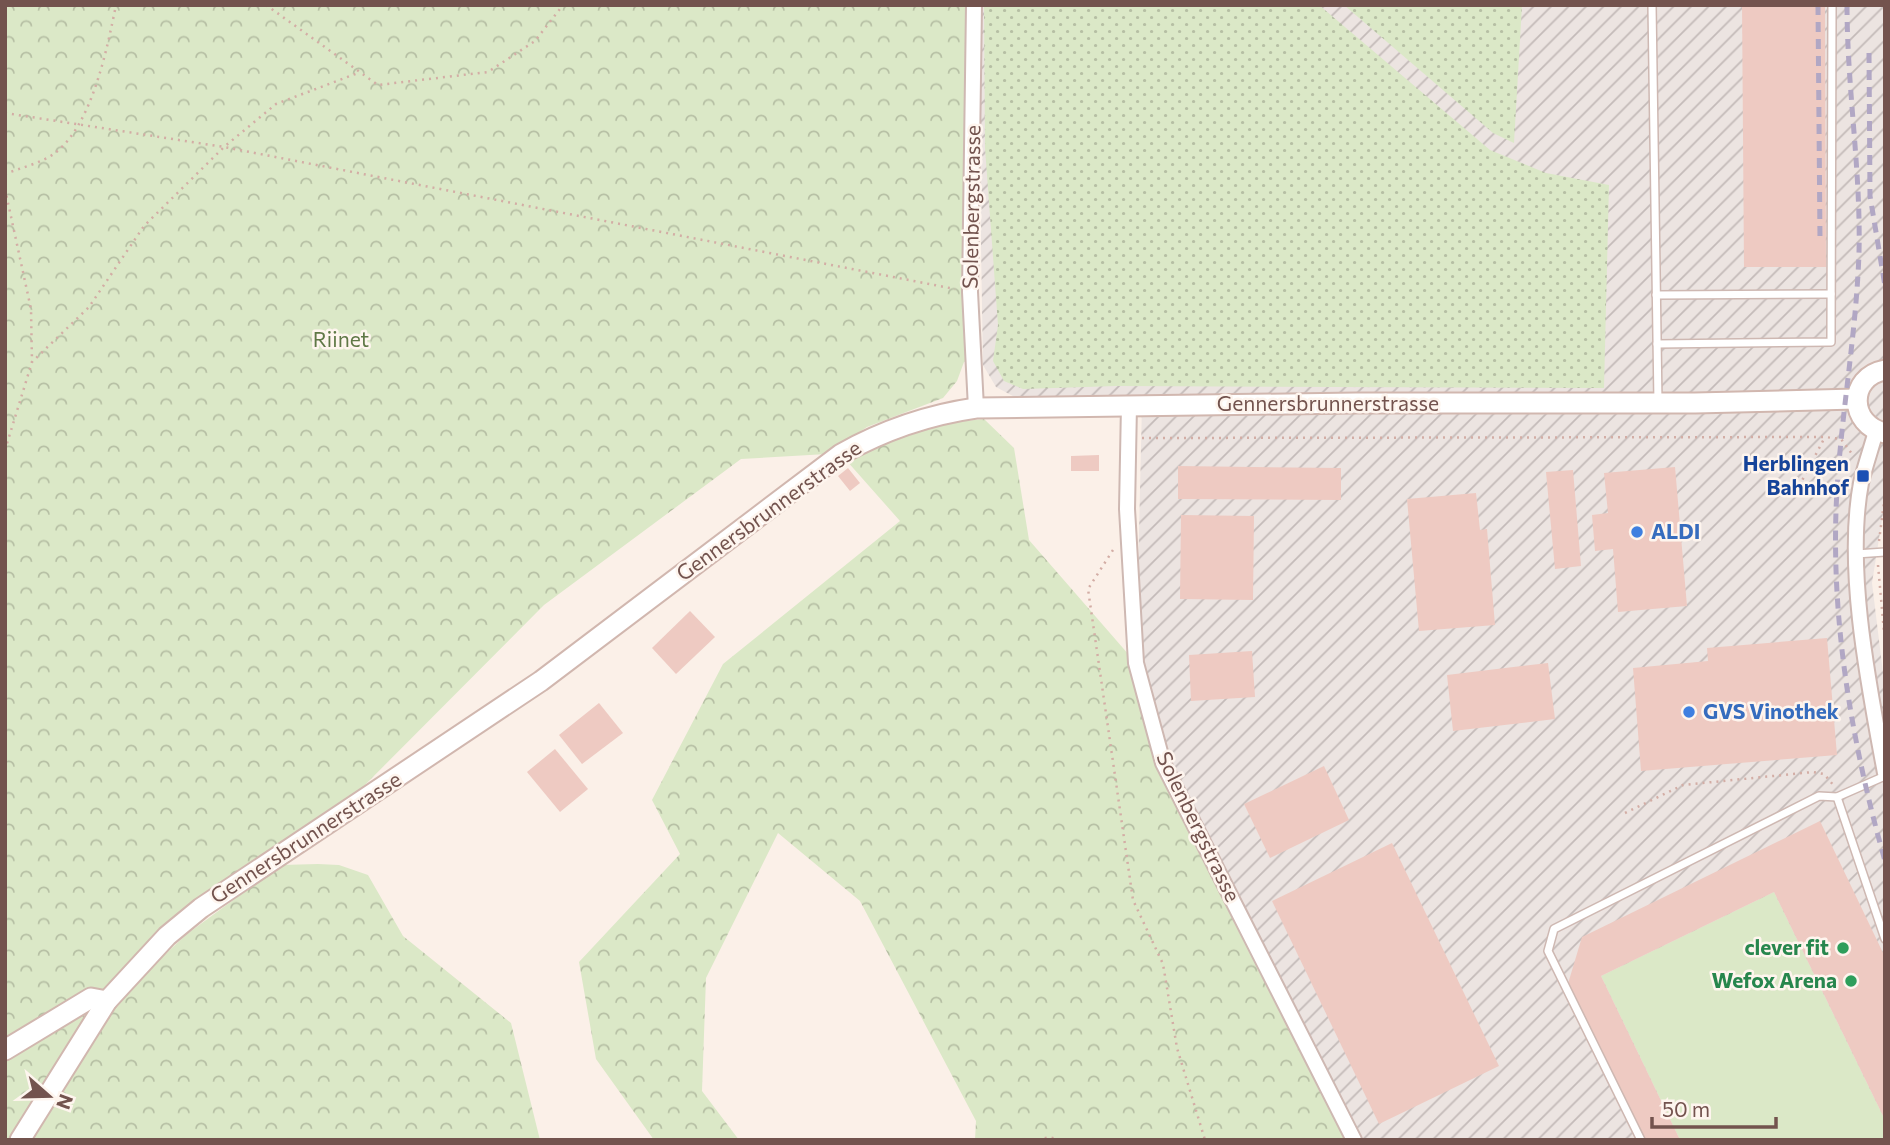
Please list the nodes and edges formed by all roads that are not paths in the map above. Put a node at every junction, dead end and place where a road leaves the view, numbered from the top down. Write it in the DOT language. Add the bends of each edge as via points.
graph roads {
  1 [pos="974,5"];
  2 [pos="1652,5"];
  3 [pos="1832,5"];
  4 [pos="1831,294"];
  5 [pos="1656,295"];
  6 [pos="1657,344"];
  7 [pos="1885,370"];
  8 [pos="1856,399"];
  9 [pos="1658,403"];
  10 [pos="1129,405"];
  11 [pos="976,408"];
  12 [pos="1880,432"];
  13 [pos="1882,553"];
  14 [pos="1856,554"];
  15 [pos="1885,774"];
  16 [pos="1838,797"];
  17 [pos="1885,939"];
  18 [pos="107,1002"];
  19 [pos="5,1050"];
  20 [pos="20,1140"];
  21 [pos="1354,1140"];
  22 [pos="1641,1140"];
  1 -- 11 [label="street, Solenbergstrasse" via="970,292"];
  2 -- 5 [label="lane"];
  3 -- 4 [label="lane"];
  4 -- 5 [label="lane"];
  4 -- 6 [label="lane" via="1831,342"];
  5 -- 6 [label="lane"];
  6 -- 9 [label="lane"];
  7 -- 8 [label="street" via="1863,382"];
  8 -- 9 [label="street, Gennersbrunnerstrasse"];
  8 -- 12 [label="street" via="1861,418"];
  9 -- 10 [label="street, Gennersbrunnerstrasse"];
  10 -- 11 [label="street, Gennersbrunnerstrasse"];
  10 -- 21 [label="street, Solenbergstrasse" via="1128,526 1136,663 1163,762"];
  11 -- 18 [label="street, Gennersbrunnerstrasse" via="890,429 841,454 509,704 201,908 137,965"];
  12 -- 14 [label="street" via="1861,485"];
  13 -- 14 [label="lane"];
  14 -- 15 [label="street" via="1868,672"];
  15 -- 16 [label="lane"];
  16 -- 17 [label="lane"];
  16 -- 22 [label="lane" via="1819,796 1554,929 1548,951"];
  18 -- 19 [label="street" via="91,998"];
  18 -- 20 [label="street, Gennersbrunnerstrasse"];
}
